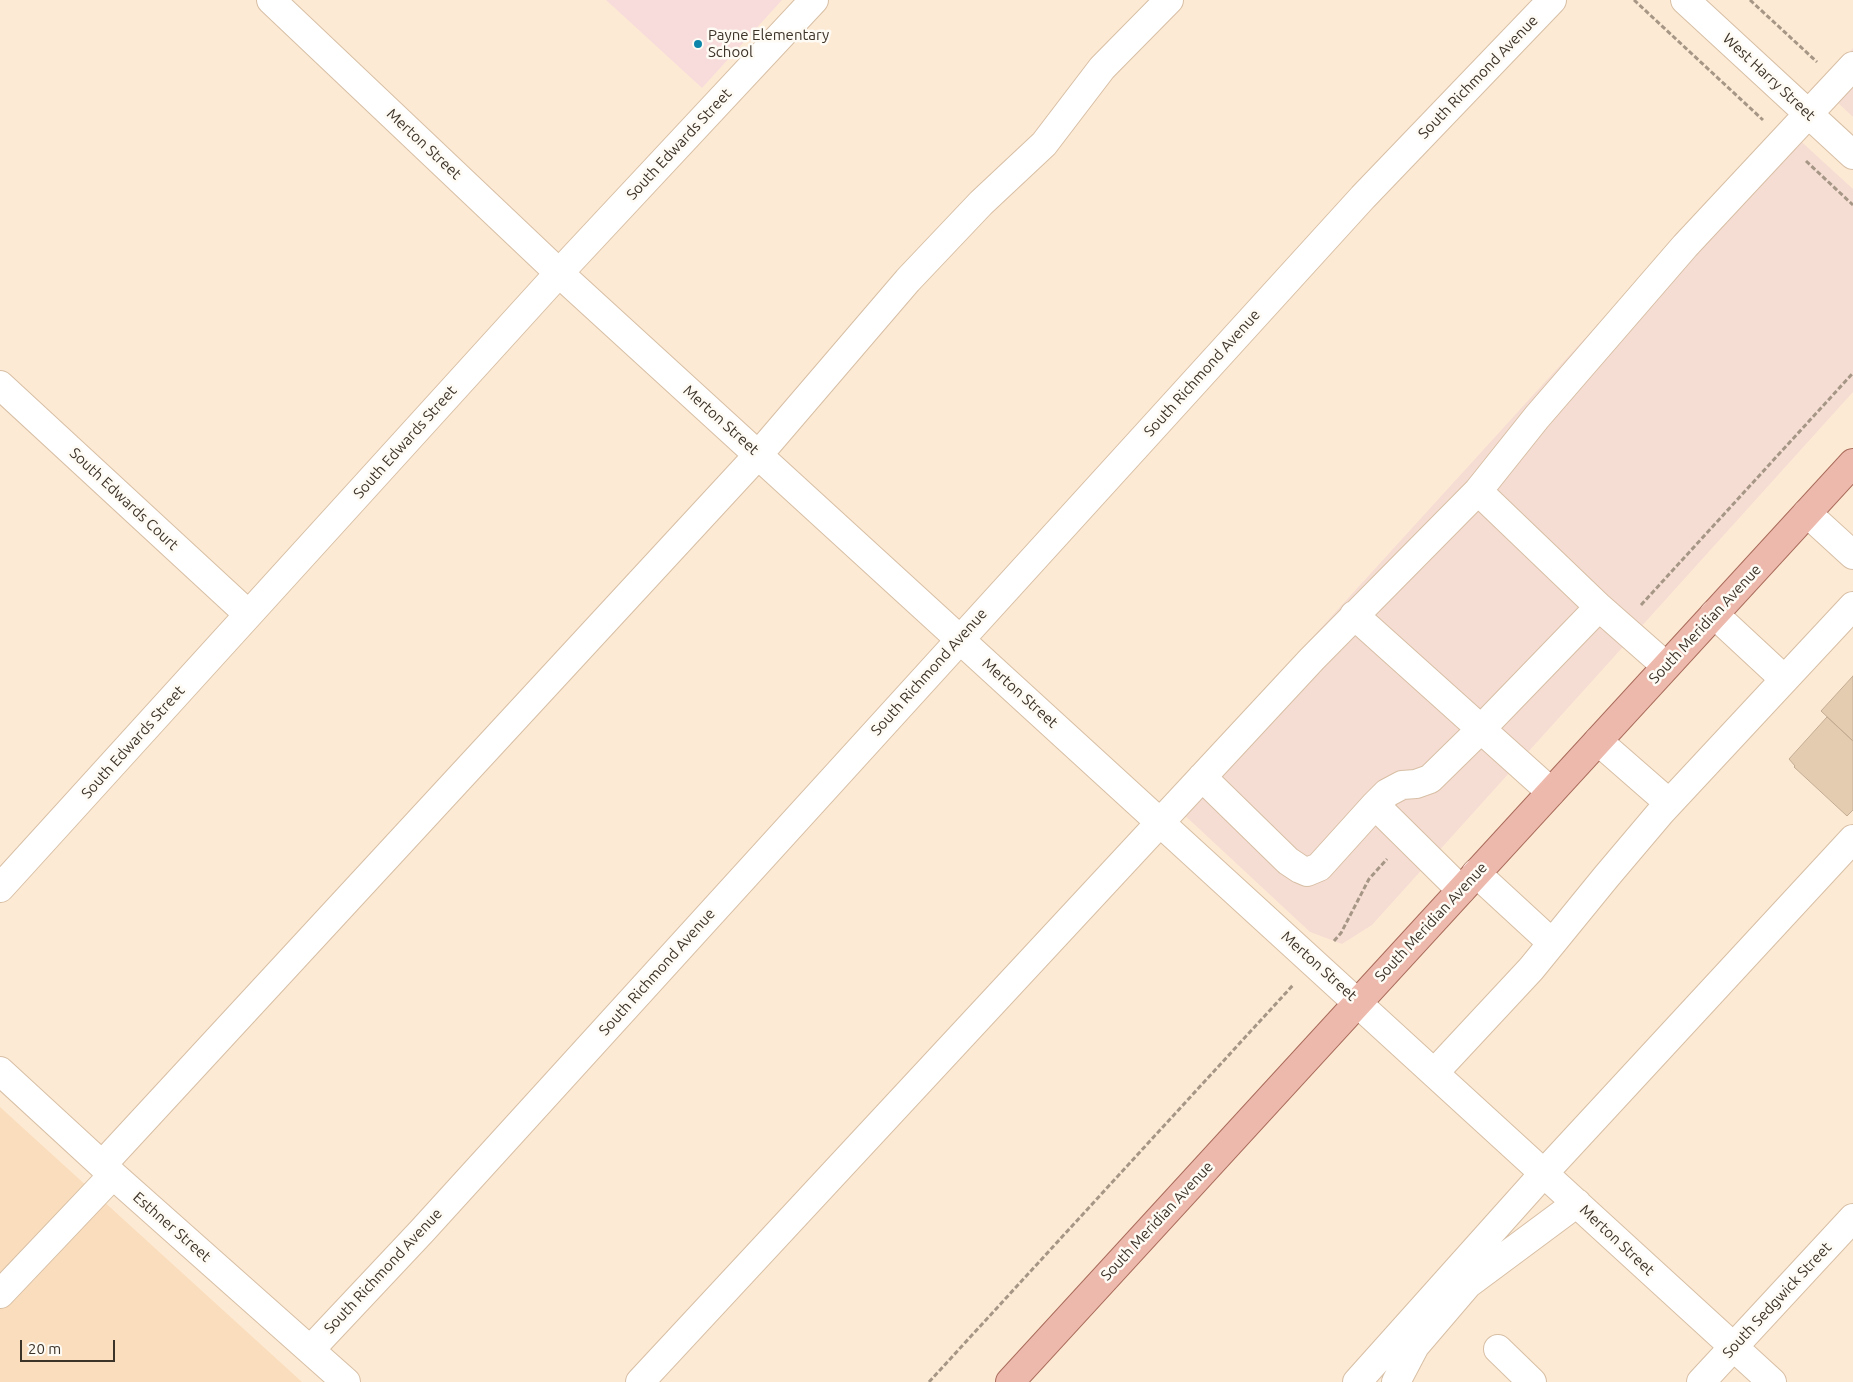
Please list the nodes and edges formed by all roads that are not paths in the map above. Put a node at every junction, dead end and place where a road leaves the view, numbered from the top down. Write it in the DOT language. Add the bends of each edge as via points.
graph roads {
  1 [pos="271,0"];
  2 [pos="814,0"];
  3 [pos="1169,0"];
  4 [pos="1552,0"];
  5 [pos="1685,0"];
  6 [pos="1846,73"];
  7 [pos="1808,113"];
  8 [pos="1853,155"];
  9 [pos="559,273"];
  10 [pos="0,385"];
  11 [pos="759,454"];
  12 [pos="1853,463"];
  13 [pos="1478,491"];
  14 [pos="1807,513"];
  15 [pos="1853,555"];
  16 [pos="1853,606"];
  17 [pos="248,614"];
  18 [pos="1607,614"];
  19 [pos="1714,614"];
  20 [pos="1354,615"];
  21 [pos="960,638"];
  22 [pos="1666,666"];
  23 [pos="1784,679"];
  24 [pos="1481,729"];
  25 [pos="1598,741"];
  26 [pos="1202,777"];
  27 [pos="1551,792"];
  28 [pos="1669,803"];
  29 [pos="1375,805"];
  30 [pos="1160,822"];
  31 [pos="1853,839"];
  32 [pos="1469,882"];
  33 [pos="0,888"];
  34 [pos="1552,943"];
  35 [pos="1358,1002"];
  36 [pos="0,1071"];
  37 [pos="1435,1072"];
  38 [pos="108,1170"];
  39 [pos="1544,1173"];
  40 [pos="1577,1203"];
  41 [pos="1853,1218"];
  42 [pos="1480,1246"];
  43 [pos="1515,1248"];
  44 [pos="0,1294"];
  45 [pos="1733,1347"];
  46 [pos="311,1349"];
  47 [pos="1498,1349"];
  48 [pos="346,1382"];
  49 [pos="640,1382"];
  50 [pos="1010,1382"];
  51 [pos="1357,1382"];
  52 [pos="1396,1382"];
  53 [pos="1532,1382"];
  54 [pos="1701,1382"];
  55 [pos="1772,1382"];
  1 -- 9 [label="street, Merton Street"];
  2 -- 9 [label="street, South Edwards Street"];
  3 -- 11 [label="street" via="1102,68 1044,144 908,280"];
  4 -- 21 [label="street, South Richmond Avenue" via="1363,197"];
  5 -- 7 [label="street, West Harry Street"];
  6 -- 7 [label="street"];
  7 -- 8 [label="street, West Harry Street"];
  7 -- 13 [label="street" via="1685,246"];
  9 -- 11 [label="street, Merton Street"];
  9 -- 17 [label="street, South Edwards Street"];
  10 -- 17 [label="street, South Edwards Court"];
  11 -- 21 [label="street, Merton Street"];
  11 -- 38 [label="street"];
  12 -- 14 [label="main road, South Meridian Avenue"];
  13 -- 18 [label="street"];
  13 -- 20 [label="street"];
  14 -- 15 [label="street"];
  14 -- 19 [label="main road, South Meridian Avenue"];
  16 -- 23 [label="street"];
  17 -- 33 [label="street, South Edwards Street"];
  18 -- 22 [label="street"];
  18 -- 24 [label="street"];
  19 -- 22 [label="main road, South Meridian Avenue"];
  19 -- 23 [label="street"];
  20 -- 24 [label="street"];
  20 -- 26 [label="street"];
  21 -- 30 [label="street, Merton Street"];
  21 -- 46 [label="street, South Richmond Avenue"];
  22 -- 25 [label="main road, South Meridian Avenue"];
  23 -- 28 [label="street"];
  24 -- 27 [label="street"];
  24 -- 29 [label="street" via="1430,779 1402,785"];
  25 -- 27 [label="main road, South Meridian Avenue"];
  25 -- 28 [label="street"];
  26 -- 29 [label="street" via="1288,861 1308,872 1319,867"];
  26 -- 30 [label="street"];
  27 -- 32 [label="main road, South Meridian Avenue"];
  28 -- 34 [label="street"];
  29 -- 32 [label="street" via="1407,837"];
  30 -- 35 [label="street, Merton Street"];
  30 -- 49 [label="street"];
  31 -- 39 [label="street"];
  32 -- 34 [label="street"];
  32 -- 35 [label="main road, South Meridian Avenue"];
  34 -- 37 [label="street"];
  35 -- 37 [label="street, Merton Street"];
  35 -- 50 [label="main road, South Meridian Avenue"];
  36 -- 38 [label="street, Esthner Street"];
  37 -- 39 [label="street, Merton Street"];
  38 -- 44 [label="street"];
  38 -- 46 [label="street, Esthner Street"];
  39 -- 40 [label="street, Merton Street"];
  39 -- 42 [label="street"];
  40 -- 43 [label="street"];
  40 -- 45 [label="street, Merton Street"];
  41 -- 45 [label="street, South Sedgwick Street"];
  42 -- 43 [label="street"];
  42 -- 51 [label="street"];
  43 -- 52 [label="street" via="1468,1284 1415,1346"];
  45 -- 54 [label="street, South Sedgwick Street"];
  45 -- 55 [label="street, Merton Street"];
  46 -- 48 [label="street, Esthner Street"];
  47 -- 53 [label="street"];
}
